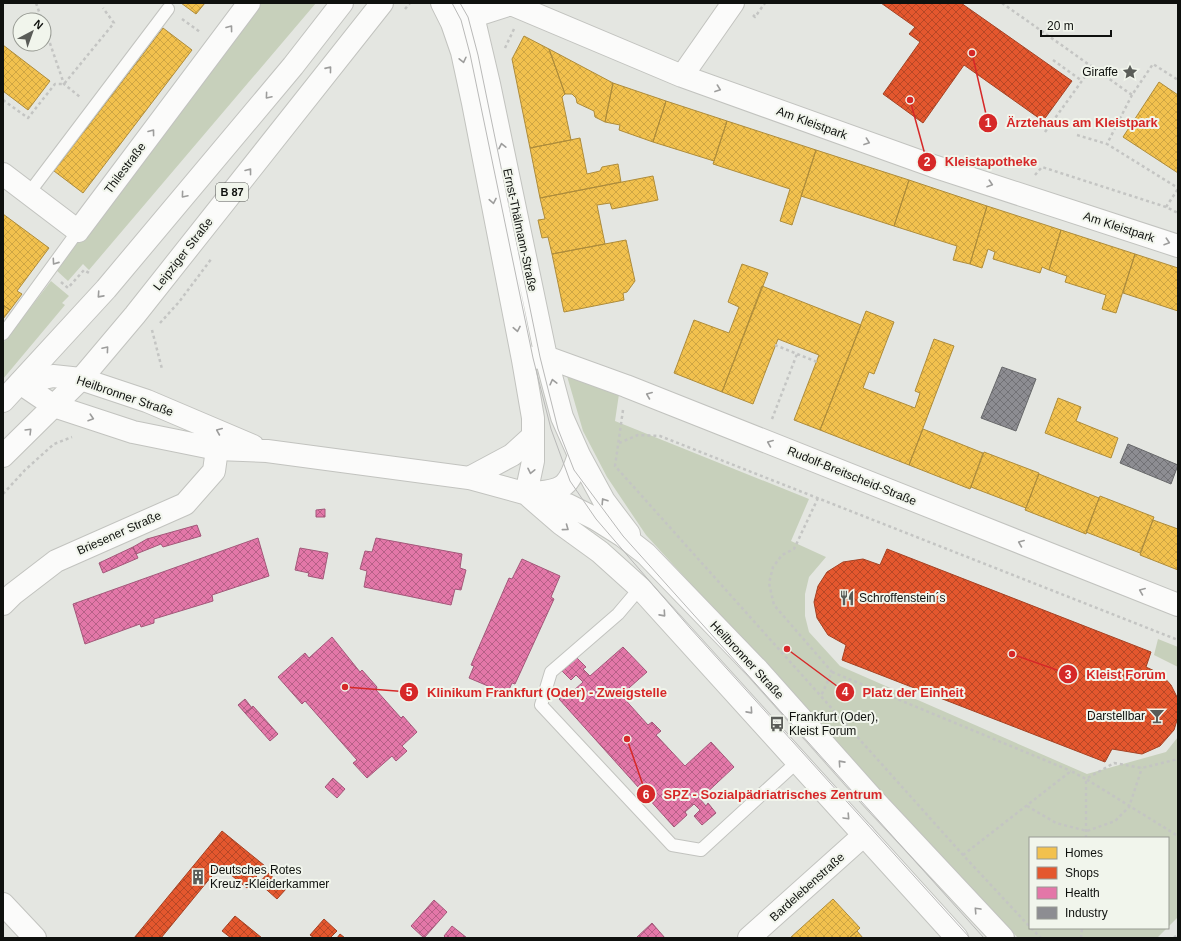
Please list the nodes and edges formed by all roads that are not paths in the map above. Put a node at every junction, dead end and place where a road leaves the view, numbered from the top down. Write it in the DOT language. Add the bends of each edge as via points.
graph roads {
  1 [pos="249,3"];
  2 [pos="342,3"];
  3 [pos="382,3"];
  4 [pos="442,3"];
  5 [pos="733,3"];
  6 [pos="168,9"];
  7 [pos="470,10"];
  8 [pos="452,23"];
  9 [pos="682,76"];
  10 [pos="3,174"];
  11 [pos="29,193"];
  12 [pos="78,231"];
  13 [pos="1178,246"];
  14 [pos="3,334"];
  15 [pos="546,356"];
  16 [pos="524,360"];
  17 [pos="81,379"];
  18 [pos="20,383"];
  19 [pos="3,401"];
  20 [pos="54,406"];
  21 [pos="533,436"];
  22 [pos="217,449"];
  23 [pos="268,452"];
  24 [pos="579,455"];
  25 [pos="3,456"];
  26 [pos="469,478"];
  27 [pos="526,494"];
  28 [pos="646,554"];
  29 [pos="640,588"];
  30 [pos="3,604"];
  31 [pos="1178,605"];
  32 [pos="797,762"];
  33 [pos="864,835"];
  34 [pos="3,904"];
  35 [pos="35,938"];
  36 [pos="749,938"];
  37 [pos="957,938"];
  38 [pos="1003,938"];
  12 -- 1 [label="street, Thilestraße, one-way"];
  2 -- 18 [label="street, B 87, one-way" via="293,66 116,277"];
  17 -- 3 [label="street, Leipziger Straße / B 87, one-way" via="135,315"];
  4 -- 8 [label="street, Ernst-Thälmann-Straße"];
  5 -- 9 [label="street"];
  6 -- 11 [label="lane"];
  7 -- 8 [label="street, Am Kleistpark"];
  7 -- 9 [label="street, Am Kleistpark" via="511,4"];
  15 -- 7 [label="street, Ernst-Thälmann-Straße, one-way" via="489,84"];
  8 -- 16 [label="street, Ernst-Thälmann-Straße, one-way" via="462,52 473,102"];
  9 -- 13 [label="street, Am Kleistpark, one-way" via="933,166"];
  10 -- 11 [label="street"];
  11 -- 12 [label="street"];
  12 -- 14 [label="lane, Thilestraße, one-way"];
  15 -- 16 [label="street"];
  24 -- 15 [label="street, Ernst-Thälmann-Straße, one-way" via="562,417"];
  31 -- 15 [label="street, Rudolf-Breitscheid-Straße, one-way"];
  16 -- 21 [label="street, Ernst-Thälmann-Straße" via="533,418"];
  17 -- 18 [label="street, Heilbronner Straße" via="53,376"];
  17 -- 20 [label="street, Leipziger Straße / B 87"];
  23 -- 17 [label="street, Heilbronner Straße, one-way" via="147,401"];
  18 -- 19 [label="street, B 87"];
  18 -- 20 [label="street, Heilbronner Straße"];
  20 -- 22 [label="street, Heilbronner Straße, one-way" via="133,432"];
  25 -- 20 [label="street, Leipziger Straße / B 87, one-way"];
  21 -- 26 [label="street" via="512,455"];
  21 -- 27 [label="street, Ernst-Thälmann-Straße, one-way" via="533,461"];
  22 -- 23 [label="street, Heilbronner Straße"];
  22 -- 30 [label="street, Briesener Straße" via="214,471 185,504 56,561"];
  23 -- 26 [label="street, Heilbronner Straße"];
  24 -- 27 [label="street" via="570,481 552,492"];
  28 -- 24 [label="street, Ernst-Thälmann-Straße, one-way" via="604,501"];
  26 -- 27 [label="street, Heilbronner Straße"];
  27 -- 28 [label="street, Heilbronner Straße" via="575,508 623,536"];
  27 -- 29 [label="street, Heilbronner Straße, one-way" via="600,552"];
  38 -- 28 [label="street, Heilbronner Straße, one-way" via="872,798 758,670"];
  29 -- 32 [label="street, Heilbronner Straße, one-way"];
  29 -- 32 [label="lane" via="618,614 550,672 541,705 672,845 700,850"];
  32 -- 33 [label="street, Heilbronner Straße, one-way"];
  33 -- 36 [label="street, Bardelebenstraße"];
  33 -- 37 [label="street, Heilbronner Straße"];
  34 -- 35 [label="street"];
}
